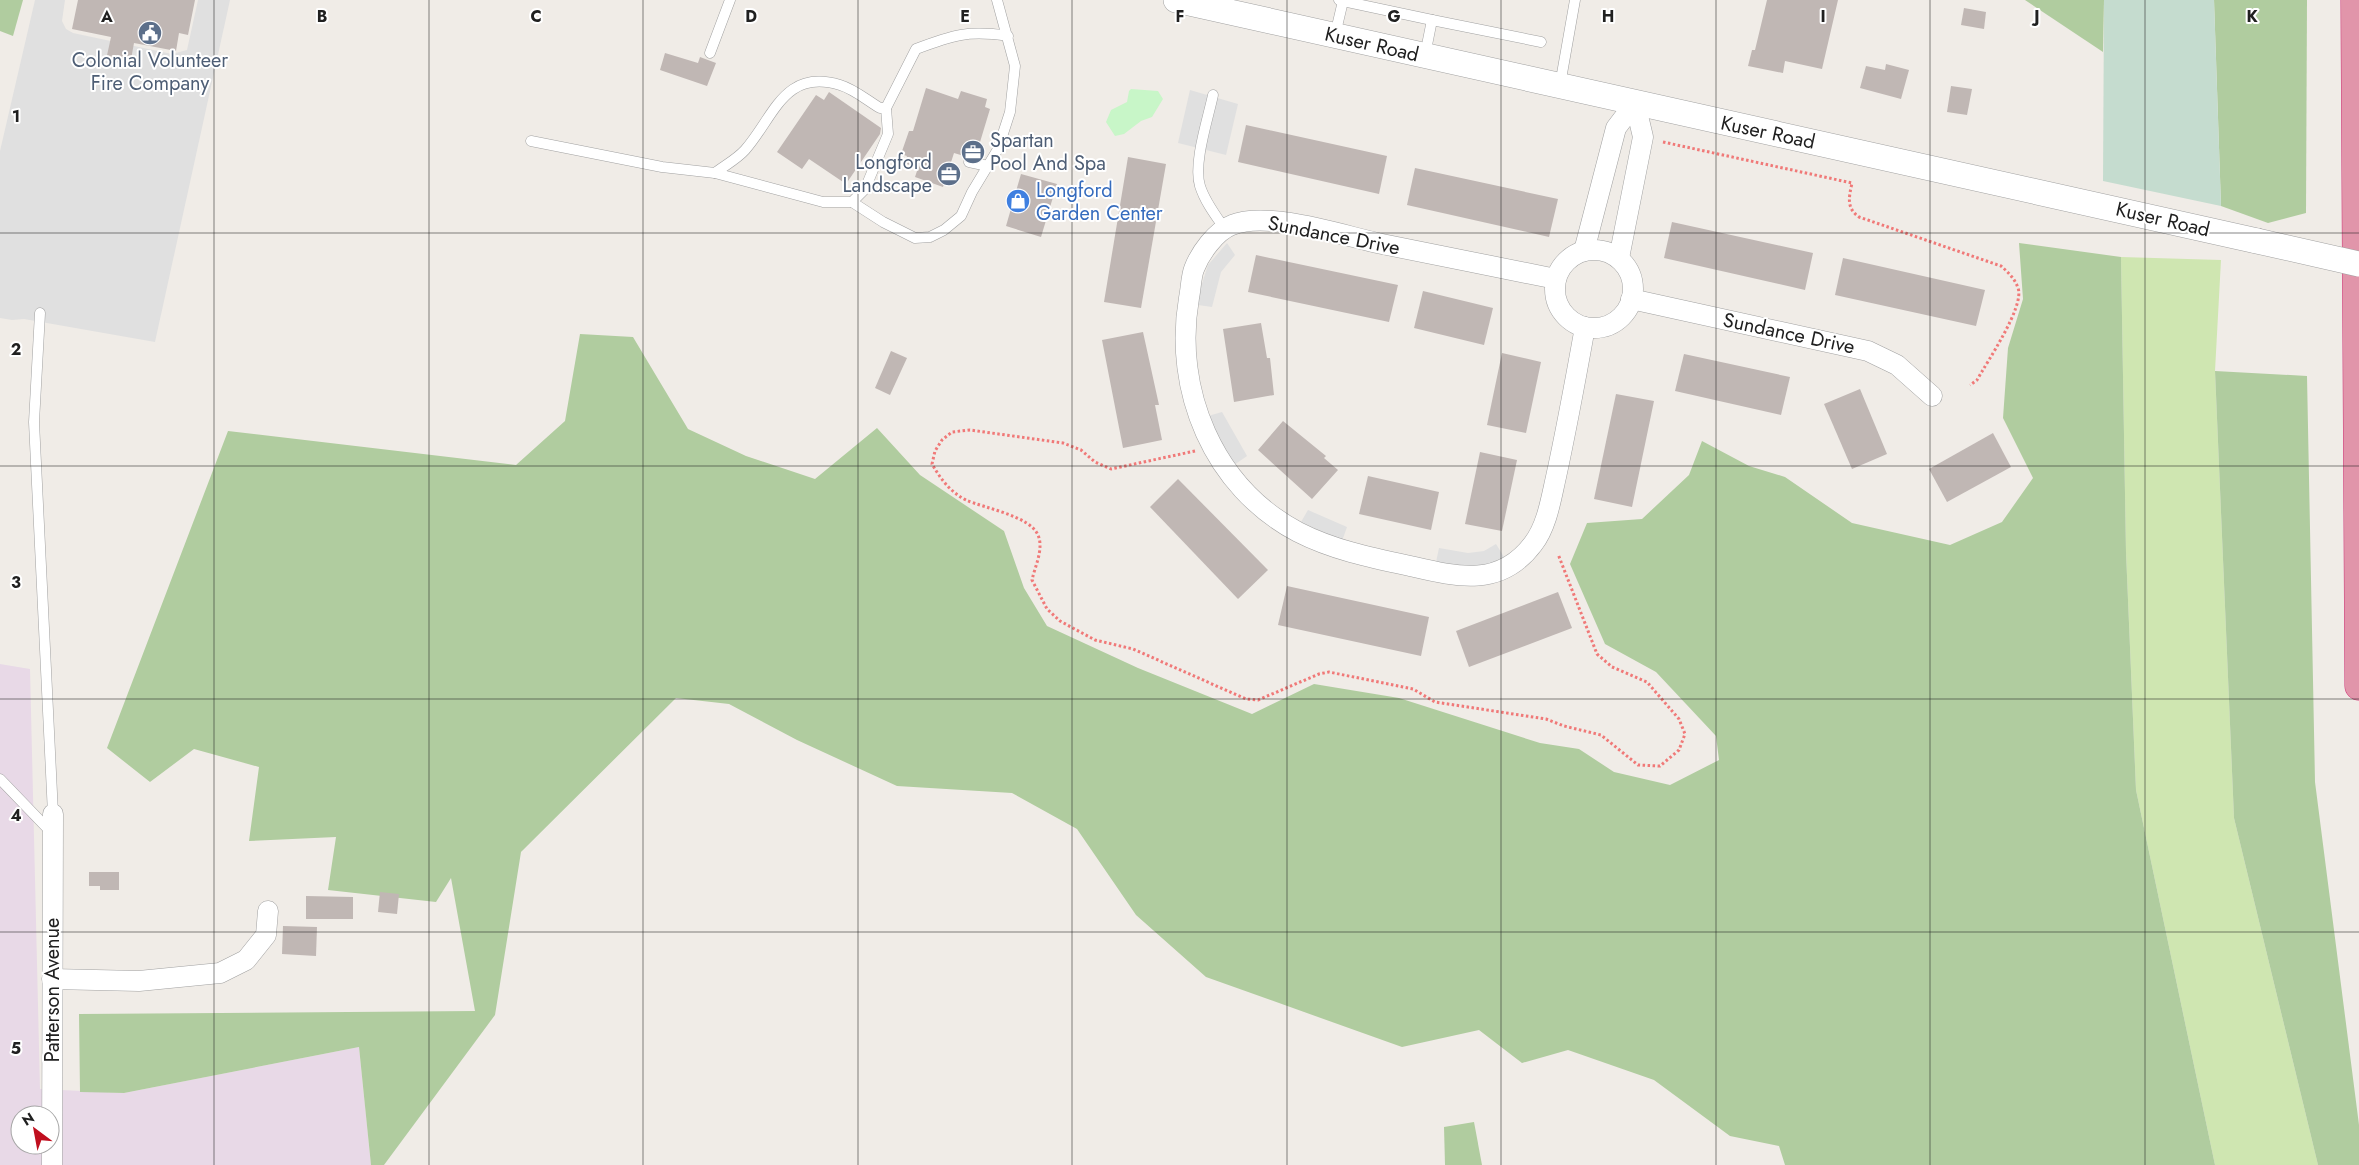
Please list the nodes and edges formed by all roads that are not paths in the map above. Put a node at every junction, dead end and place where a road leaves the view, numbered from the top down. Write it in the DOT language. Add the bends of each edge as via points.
graph roads {
  1 [pos="730,0"];
  2 [pos="997,0"];
  3 [pos="1176,0"];
  4 [pos="1575,0"];
  5 [pos="2355,0"];
  6 [pos="1341,1"];
  7 [pos="1211,4"];
  8 [pos="1432,20"];
  9 [pos="1335,35"];
  10 [pos="1008,36"];
  11 [pos="1541,42"];
  12 [pos="710,53"];
  13 [pos="1425,56"];
  14 [pos="1560,85"];
  15 [pos="1213,95"];
  16 [pos="1635,103"];
  17 [pos="886,108"];
  18 [pos="531,141"];
  19 [pos="971,155"];
  20 [pos="988,166"];
  21 [pos="715,173"];
  22 [pos="852,202"];
  23 [pos="1225,229"];
  24 [pos="1584,251"];
  25 [pos="1619,258"];
  26 [pos="2359,264"];
  27 [pos="1556,279"];
  28 [pos="1631,299"];
  29 [pos="40,313"];
  30 [pos="1585,327"];
  31 [pos="1932,396"];
  32 [pos="2359,686"];
  33 [pos="0,779"];
  34 [pos="52,823"];
  35 [pos="268,911"];
  36 [pos="52,979"];
  37 [pos="52,1165"];
  1 -- 12 [label="lane"];
  2 -- 10 [label="lane"];
  3 -- 7 [label="street, Kuser Road"];
  4 -- 14 [label="lane"];
  5 -- 32 [label="highway"];
  6 -- 8 [label="lane"];
  6 -- 9 [label="lane"];
  7 -- 9 [label="street, Kuser Road"];
  8 -- 11 [label="lane"];
  8 -- 13 [label="lane"];
  9 -- 13 [label="street, Kuser Road"];
  10 -- 17 [label="lane" via="964,33 916,49"];
  10 -- 20 [label="lane" via="1015,66 1010,112 998,150"];
  13 -- 14 [label="street, Kuser Road"];
  14 -- 16 [label="street, Kuser Road"];
  15 -- 23 [label="lane" via="1200,153 1199,184"];
  16 -- 24 [label="street" via="1616,128"];
  16 -- 25 [label="street" via="1643,138"];
  16 -- 26 [label="street, Kuser Road, bridge"];
  17 -- 21 [label="lane" via="880,108 841,85 813,81 798,85 787,93 745,151"];
  17 -- 22 [label="lane" via="888,134 865,189"];
  18 -- 21 [label="lane" via="662,167"];
  19 -- 20 [label="lane" via="969,162"];
  20 -- 22 [label="lane" via="961,216 930,237 915,238"];
  21 -- 22 [label="lane" via="823,202"];
  23 -- 27 [label="street, Sundance Drive" via="1244,222 1290,223"];
  23 -- 30 [label="street, Sundance Drive" via="1208,245 1194,269 1186,321 1184,346 1188,379 1202,424 1230,474 1266,510 1296,531 1359,556 1467,576 1500,572 1523,556 1536,541 1552,494"];
  24 -- 25 [label="street" via="1602,250"];
  24 -- 27 [label="street" via="1566,261"];
  25 -- 28 [label="street" via="1631,277"];
  27 -- 30 [label="street" via="1554,289 1560,309 1575,323"];
  28 -- 30 [label="street" via="1623,314 1610,324"];
  28 -- 31 [label="street, Sundance Drive" via="1868,351 1897,365"];
  29 -- 34 [label="lane" via="34,422"];
  33 -- 34 [label="lane"];
  34 -- 36 [label="street, Patterson Avenue"];
  35 -- 36 [label="street" via="266,935 246,960 220,973 138,980"];
  36 -- 37 [label="street, Patterson Avenue"];
}
